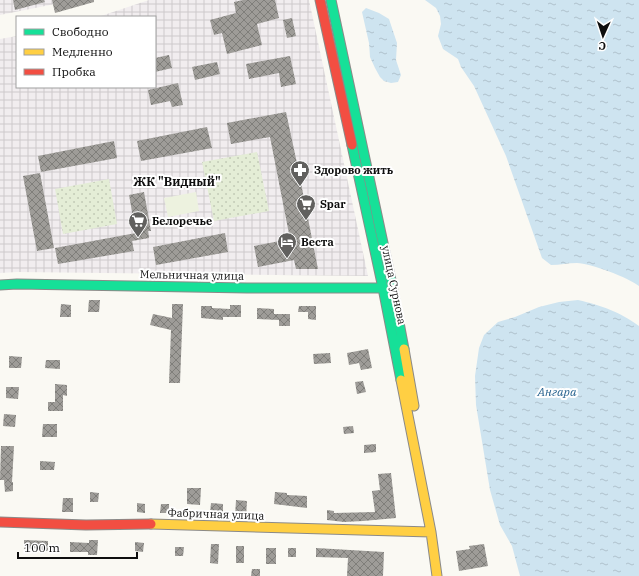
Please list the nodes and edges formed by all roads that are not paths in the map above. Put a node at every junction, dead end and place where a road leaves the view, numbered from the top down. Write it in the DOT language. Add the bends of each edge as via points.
graph roads {
  1 [pos="320,0"];
  2 [pos="331,0"];
  3 [pos="0,285"];
  4 [pos="383,288"];
  5 [pos="0,522"];
  6 [pos="431,532"];
  7 [pos="437,576"];
  8 [pos="444,576"];
  1 -- 4 [label="main road, улица Сурнова"];
  2 -- 8 [label="main road, улица Сурнова" via="392,284"];
  3 -- 4 [label="main road, Мельничная улица"];
  4 -- 6 [label="main road, улица Сурнова"];
  5 -- 6 [label="main road, Фабричная улица"];
  6 -- 7 [label="main road, улица Сурнова"];
}
